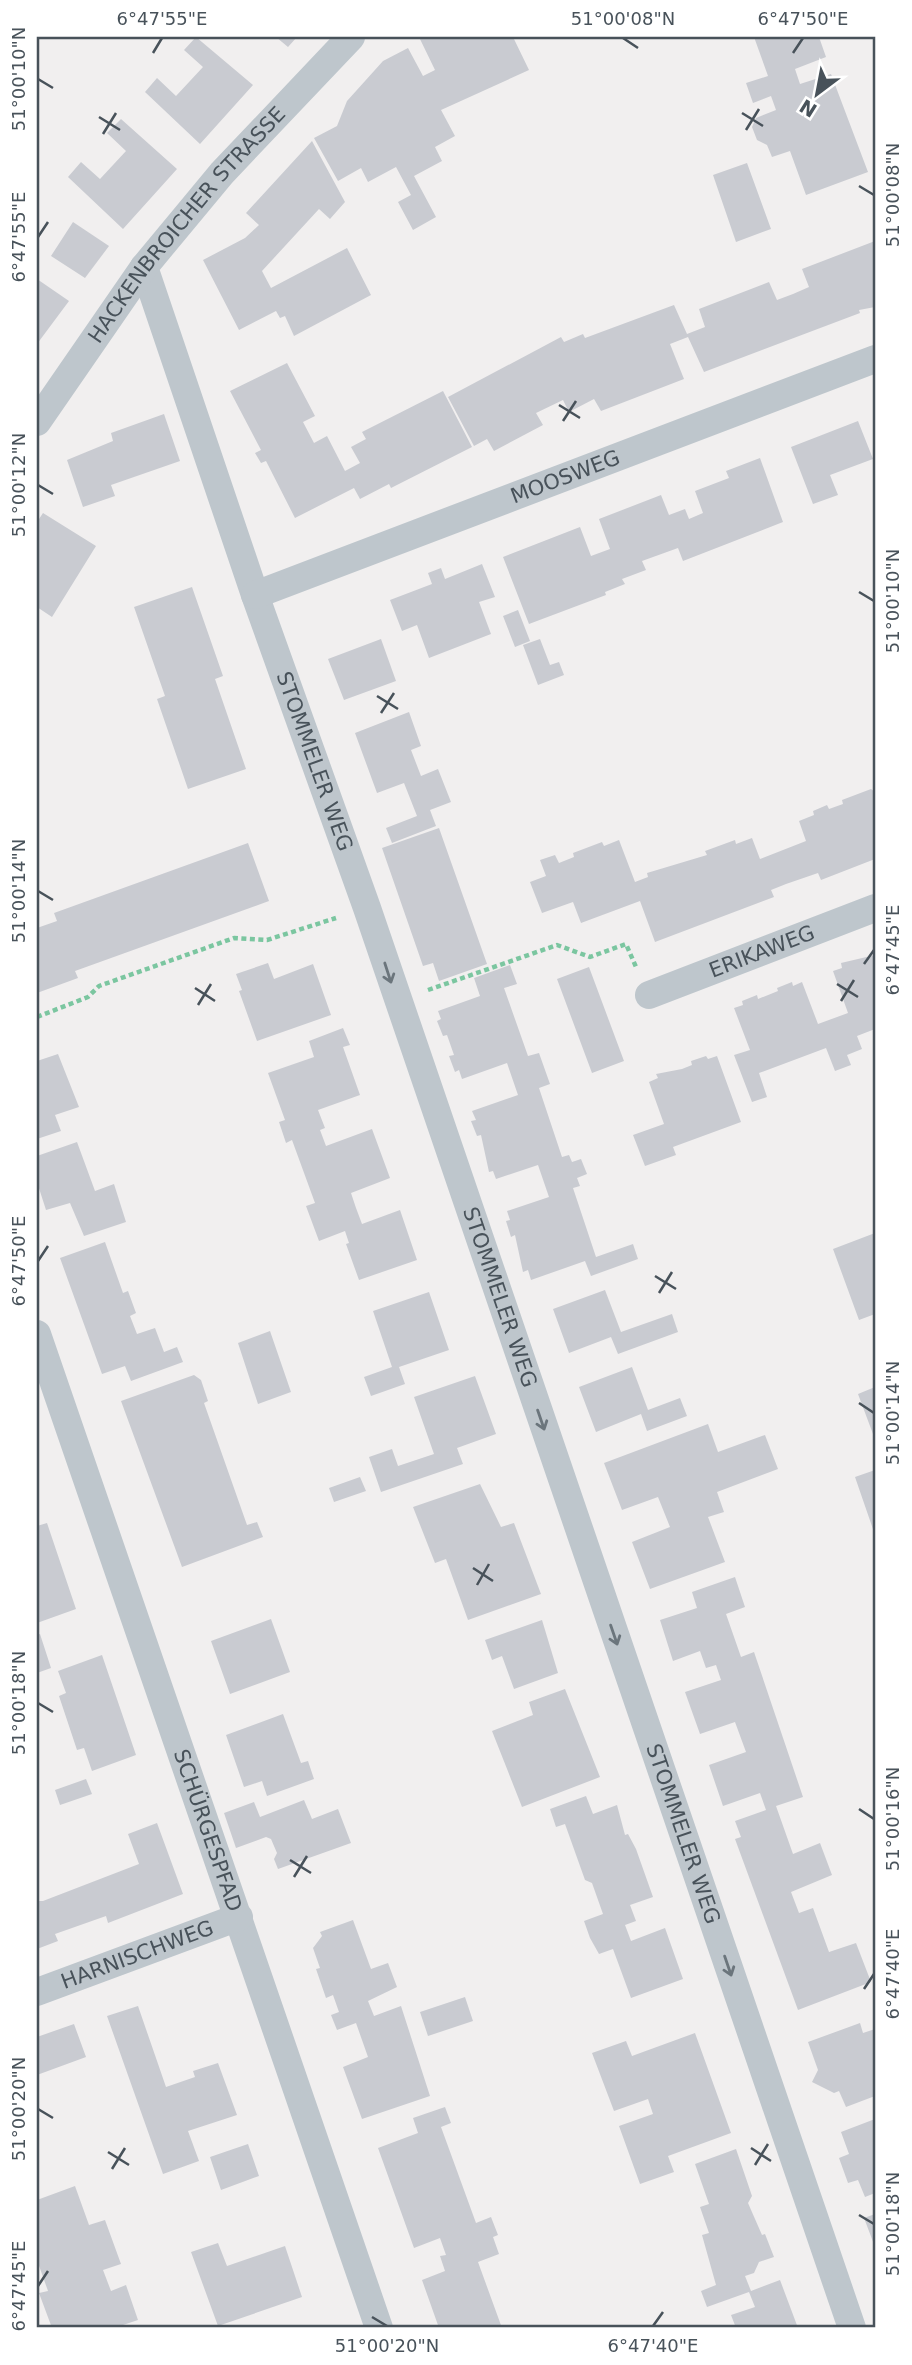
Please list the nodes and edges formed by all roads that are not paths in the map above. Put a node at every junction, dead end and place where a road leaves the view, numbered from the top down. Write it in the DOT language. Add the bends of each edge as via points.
graph roads {
  1 [pos="351,37"];
  2 [pos="144,267"];
  3 [pos="875,359"];
  4 [pos="37,422"];
  5 [pos="255,595"];
  6 [pos="875,908"];
  7 [pos="649,995"];
  8 [pos="37,1334"];
  9 [pos="239,1917"];
  10 [pos="37,1992"];
  11 [pos="379,2328"];
  12 [pos="852,2328"];
  1 -- 2 [label="street, HACKENBROICHER STRASSE" via="222,173"];
  2 -- 4 [label="street, HACKENBROICHER STRASSE"];
  2 -- 5 [label="street, STOMMELER WEG"];
  3 -- 5 [label="street, MOOSWEG"];
  5 -- 12 [label="street, STOMMELER WEG, one-way" via="367,908"];
  6 -- 7 [label="street, ERIKAWEG"];
  8 -- 9 [label="street, SCHÜRGESPFAD"];
  9 -- 10 [label="street, HARNISCHWEG"];
  9 -- 11 [label="street, SCHÜRGESPFAD"];
}
